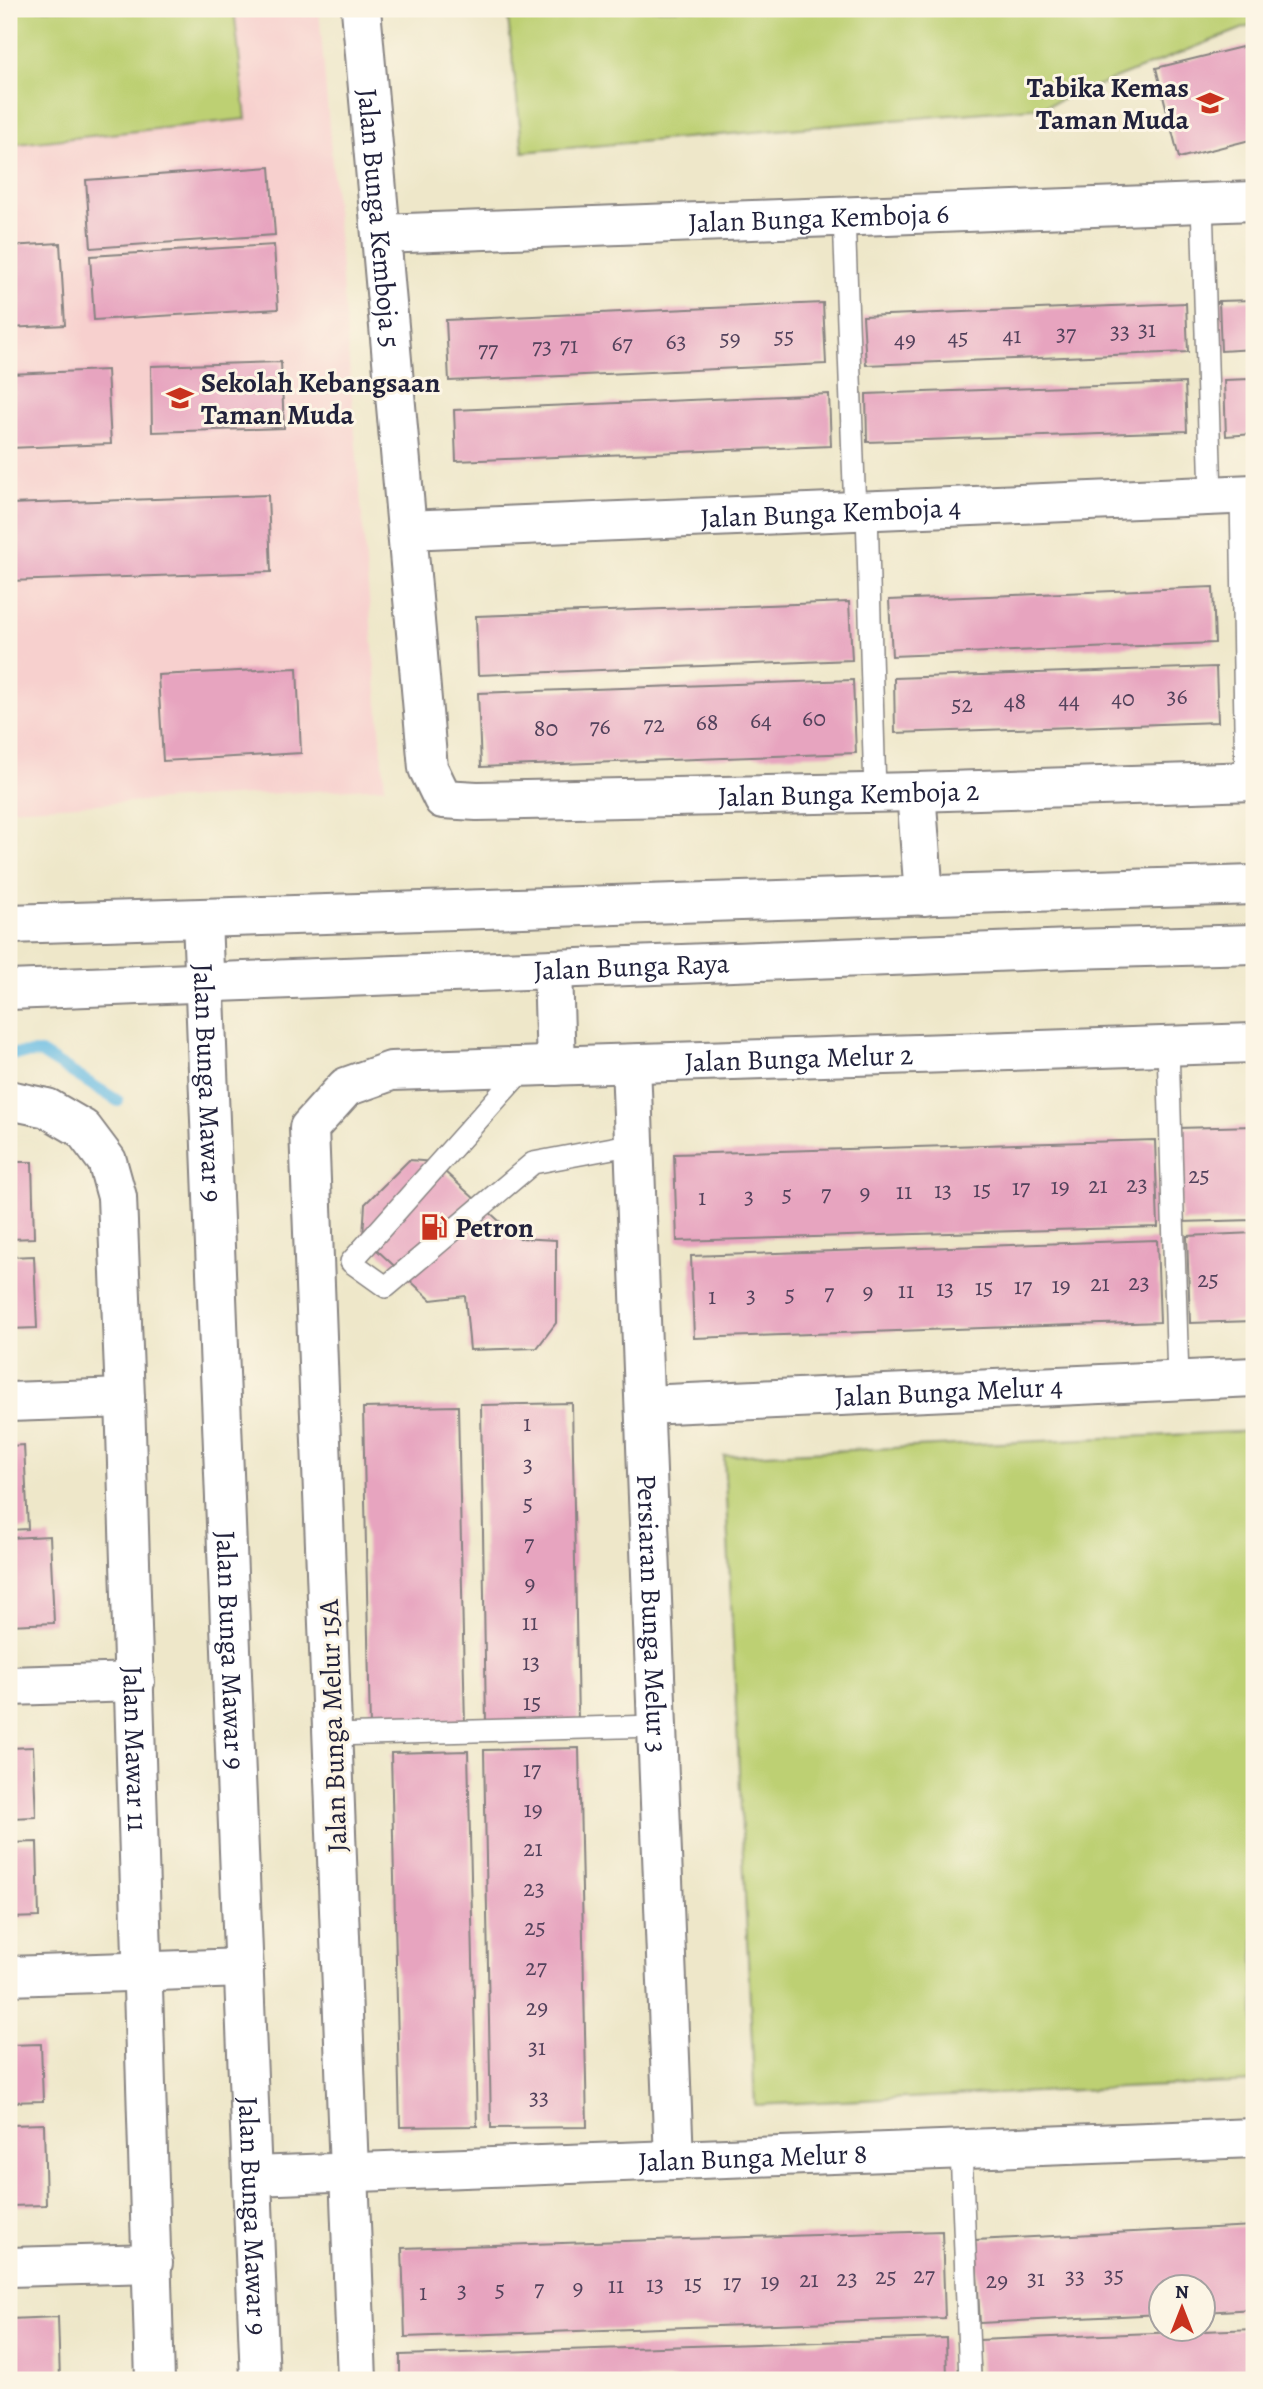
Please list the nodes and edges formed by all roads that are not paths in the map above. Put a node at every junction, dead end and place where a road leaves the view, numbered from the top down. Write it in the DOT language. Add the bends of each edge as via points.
graph roads {
  1 [pos="361,9"];
  2 [pos="1254,201"];
  3 [pos="1202,202"];
  4 [pos="844,215"];
  5 [pos="381,234"];
  6 [pos="1235,495"];
  7 [pos="861,512"];
  8 [pos="407,530"];
  9 [pos="1250,782"];
  10 [pos="916,792"];
  11 [pos="875,793"];
  12 [pos="443,799"];
  13 [pos="1254,885"];
  14 [pos="924,896"];
  15 [pos="202,919"];
  16 [pos="9,924"];
  17 [pos="1254,944"];
  18 [pos="553,969"];
  19 [pos="206,982"];
  20 [pos="9,990"];
  21 [pos="1254,1043"];
  22 [pos="1168,1046"];
  23 [pos="631,1064"];
  24 [pos="541,1067"];
  25 [pos="346,1087"];
  26 [pos="9,1100"];
  27 [pos="634,1144"];
  28 [pos="332,1265"];
  29 [pos="1254,1377"];
  30 [pos="1178,1380"];
  31 [pos="125,1398"];
  32 [pos="9,1402"];
  33 [pos="645,1405"];
  34 [pos="135,1682"];
  35 [pos="9,1686"];
  36 [pos="657,1726"];
  37 [pos="332,1735"];
  38 [pos="244,1968"];
  39 [pos="143,1973"];
  40 [pos="9,1976"];
  41 [pos="1254,2138"];
  42 [pos="961,2149"];
  43 [pos="674,2161"];
  44 [pos="349,2173"];
  45 [pos="253,2176"];
  46 [pos="153,2263"];
  47 [pos="9,2267"];
  48 [pos="155,2380"];
  49 [pos="260,2380"];
  50 [pos="357,2380"];
  51 [pos="970,2380"];
  1 -- 5 [label="street, Jalan Bunga Kemboja 5"];
  2 -- 3 [label="street, Jalan Bunga Kemboja 6"];
  3 -- 4 [label="street, Jalan Bunga Kemboja 6"];
  3 -- 6 [label="lane"];
  4 -- 5 [label="street, Jalan Bunga Kemboja 6"];
  4 -- 7 [label="lane"];
  5 -- 8 [label="street, Jalan Bunga Kemboja 5"];
  6 -- 7 [label="street, Jalan Bunga Kemboja 4"];
  6 -- 9 [label="lane"];
  7 -- 8 [label="street, Jalan Bunga Kemboja 4"];
  7 -- 11 [label="lane"];
  8 -- 12 [label="street, Jalan Bunga Kemboja 5" via="428,768"];
  9 -- 10 [label="street, Jalan Bunga Kemboja 2"];
  10 -- 11 [label="street, Jalan Bunga Kemboja 2"];
  10 -- 14 [label="street"];
  11 -- 12 [label="street, Jalan Bunga Kemboja 2"];
  13 -- 14 [label="street"];
  14 -- 15 [label="street"];
  15 -- 16 [label="street"];
  15 -- 19 [label="street, Jalan Bunga Mawar 9"];
  17 -- 18 [label="street, Jalan Bunga Raya"];
  18 -- 19 [label="street, Jalan Bunga Raya"];
  18 -- 24 [label="street"];
  19 -- 20 [label="street, Jalan Bunga Raya"];
  19 -- 38 [label="street, Jalan Bunga Mawar 9"];
  21 -- 22 [label="street, Jalan Bunga Melur 2"];
  22 -- 23 [label="street, Jalan Bunga Melur 2"];
  22 -- 30 [label="lane"];
  23 -- 24 [label="street, Jalan Bunga Melur 2"];
  23 -- 27 [label="street, Persiaran Bunga Melur 3"];
  24 -- 25 [label="street, Jalan Bunga Melur 2" via="391,1071"];
  24 -- 28 [label="lane"];
  25 -- 28 [label="street, Jalan Bunga Melur 15A" via="309,1128"];
  26 -- 31 [label="street, Jalan Mawar 11" via="47,1108 83,1129 107,1161 117,1197"];
  27 -- 28 [label="lane" via="533,1163 386,1287"];
  27 -- 33 [label="street, Persiaran Bunga Melur 3"];
  28 -- 37 [label="street, Jalan Bunga Melur 15A"];
  29 -- 30 [label="street, Jalan Bunga Melur 4"];
  30 -- 33 [label="street, Jalan Bunga Melur 4"];
  31 -- 32 [label="street"];
  31 -- 34 [label="street, Jalan Mawar 11"];
  33 -- 36 [label="street, Persiaran Bunga Melur 3"];
  34 -- 35 [label="street"];
  34 -- 39 [label="street, Jalan Mawar 11"];
  36 -- 37 [label="lane"];
  36 -- 43 [label="street, Persiaran Bunga Melur 3"];
  37 -- 44 [label="street, Jalan Bunga Melur 15A"];
  38 -- 39 [label="street"];
  38 -- 45 [label="street, Jalan Bunga Mawar 9"];
  39 -- 40 [label="street"];
  39 -- 46 [label="street, Jalan Mawar 11"];
  41 -- 42 [label="street, Jalan Bunga Melur 8"];
  42 -- 43 [label="street, Jalan Bunga Melur 8"];
  42 -- 51 [label="lane"];
  43 -- 44 [label="street, Jalan Bunga Melur 8"];
  44 -- 45 [label="street, Jalan Bunga Melur 8"];
  44 -- 50 [label="street, Jalan Bunga Melur 15A"];
  45 -- 49 [label="street, Jalan Bunga Mawar 9"];
  46 -- 47 [label="street"];
  46 -- 48 [label="street, Jalan Mawar 11"];
}
